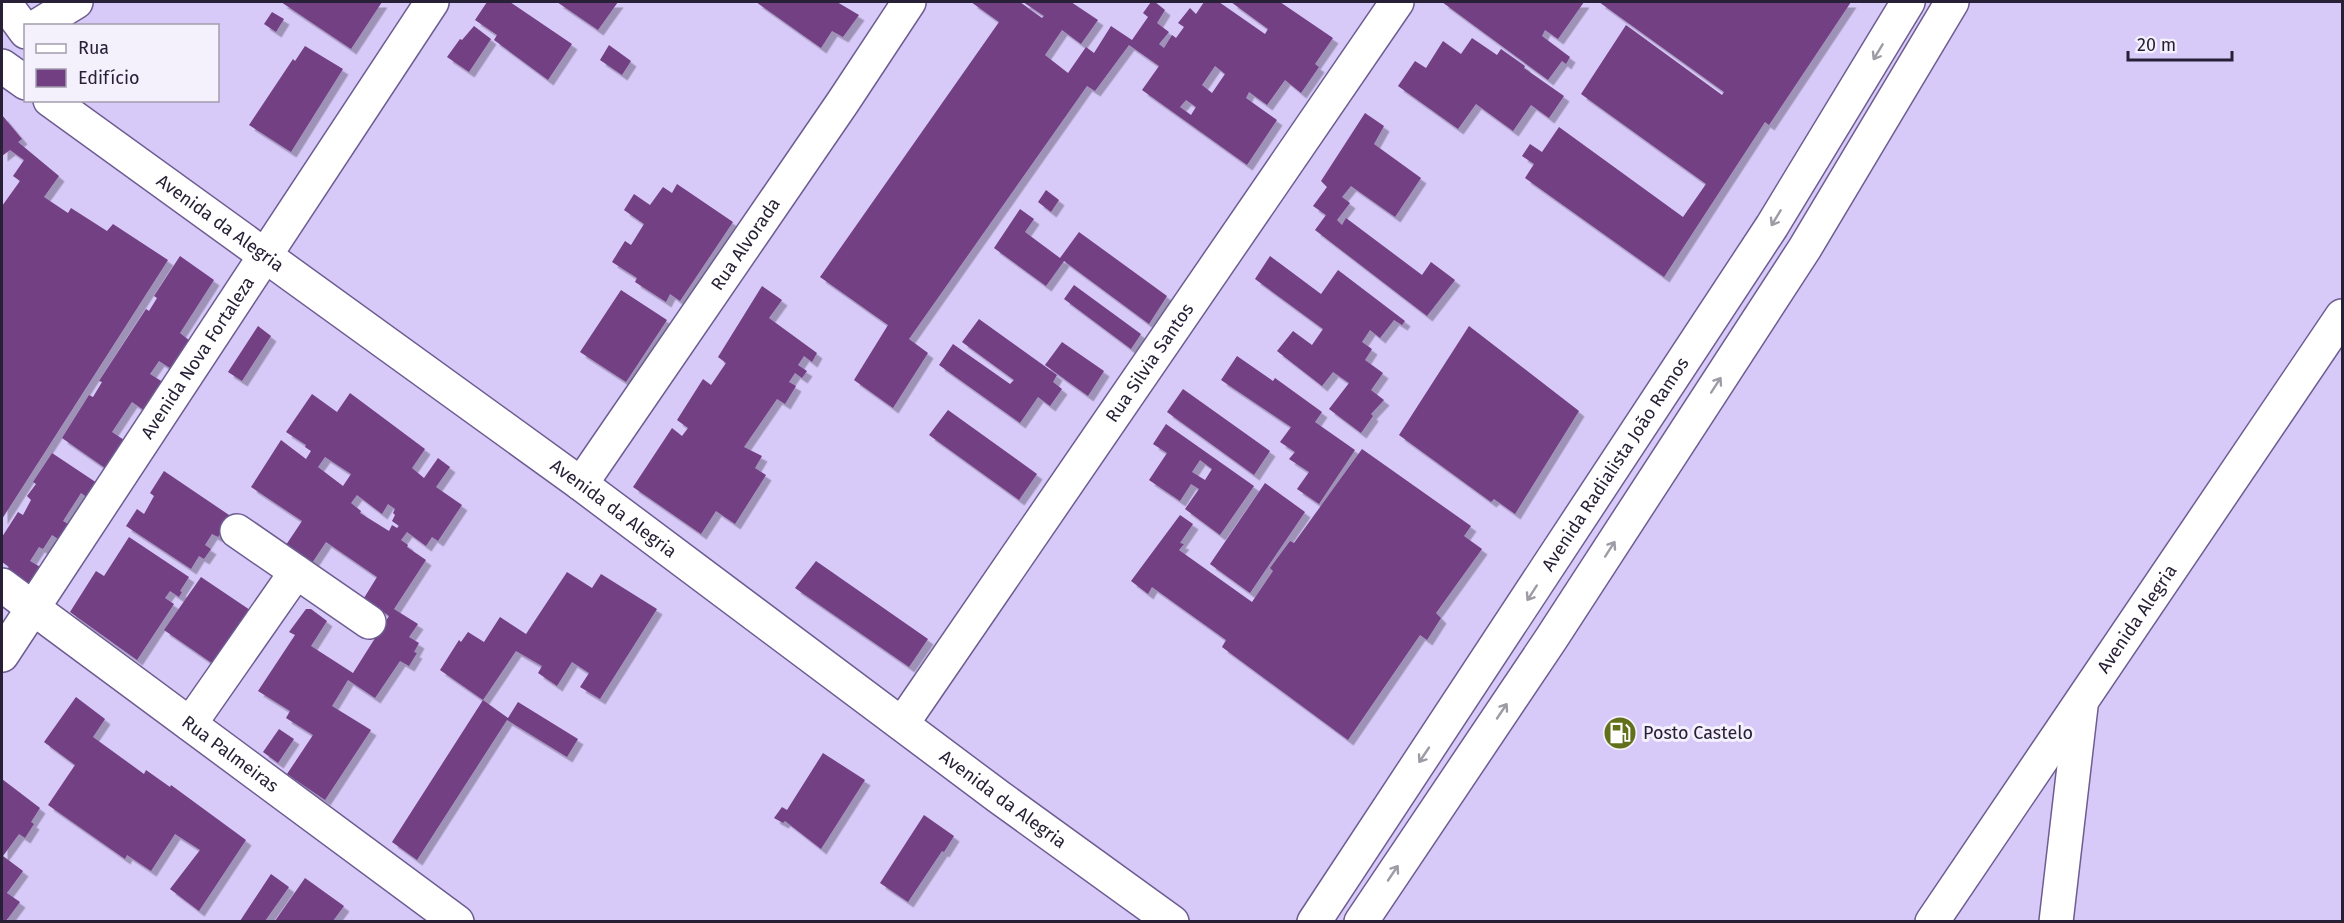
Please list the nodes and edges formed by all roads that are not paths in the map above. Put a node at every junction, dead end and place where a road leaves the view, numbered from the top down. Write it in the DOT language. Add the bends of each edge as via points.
graph roads {
  1 [pos="4,2"];
  2 [pos="76,2"];
  3 [pos="432,2"];
  4 [pos="909,2"];
  5 [pos="1397,2"];
  6 [pos="1908,2"];
  7 [pos="1952,2"];
  8 [pos="40,24"];
  9 [pos="24,29"];
  10 [pos="24,33"];
  11 [pos="2,48"];
  12 [pos="2,66"];
  13 [pos="24,82"];
  14 [pos="53,102"];
  15 [pos="264,253"];
  16 [pos="2343,316"];
  17 [pos="581,484"];
  18 [pos="237,531"];
  19 [pos="296,572"];
  20 [pos="2,585"];
  21 [pos="33,608"];
  22 [pos="369,622"];
  23 [pos="2,655"];
  24 [pos="2082,701"];
  25 [pos="190,724"];
  26 [pos="902,724"];
  27 [pos="457,921"];
  28 [pos="1172,921"];
  29 [pos="1314,921"];
  30 [pos="1361,921"];
  31 [pos="1932,921"];
  32 [pos="2056,921"];
  1 -- 9 [label="street"];
  2 -- 8 [label="street"];
  3 -- 15 [label="street, Avenida Nova Fortaleza"];
  4 -- 17 [label="street, Rua Alvorada"];
  5 -- 26 [label="street, Rua Silvia Santos"];
  6 -- 29 [label="street, Avenida Radialista João Ramos, one-way" via="1772,226"];
  30 -- 7 [label="street, one-way" via="1551,639 1805,248"];
  10 -- 11 [label="street"];
  12 -- 13 [label="street"];
  14 -- 15 [label="street, Avenida da Alegria"];
  15 -- 17 [label="street, Avenida da Alegria"];
  15 -- 21 [label="street, Avenida Nova Fortaleza"];
  16 -- 24 [label="street, Avenida Alegria"];
  17 -- 26 [label="street, Avenida da Alegria"];
  18 -- 19 [label="street"];
  19 -- 22 [label="street"];
  19 -- 25 [label="street"];
  20 -- 21 [label="street, Rua Palmeiras"];
  21 -- 23 [label="street, Avenida Nova Fortaleza"];
  21 -- 25 [label="street, Rua Palmeiras"];
  24 -- 31 [label="street, Avenida Alegria"];
  24 -- 32 [label="street"];
  25 -- 27 [label="street, Rua Palmeiras"];
  26 -- 28 [label="street, Avenida da Alegria"];
}
